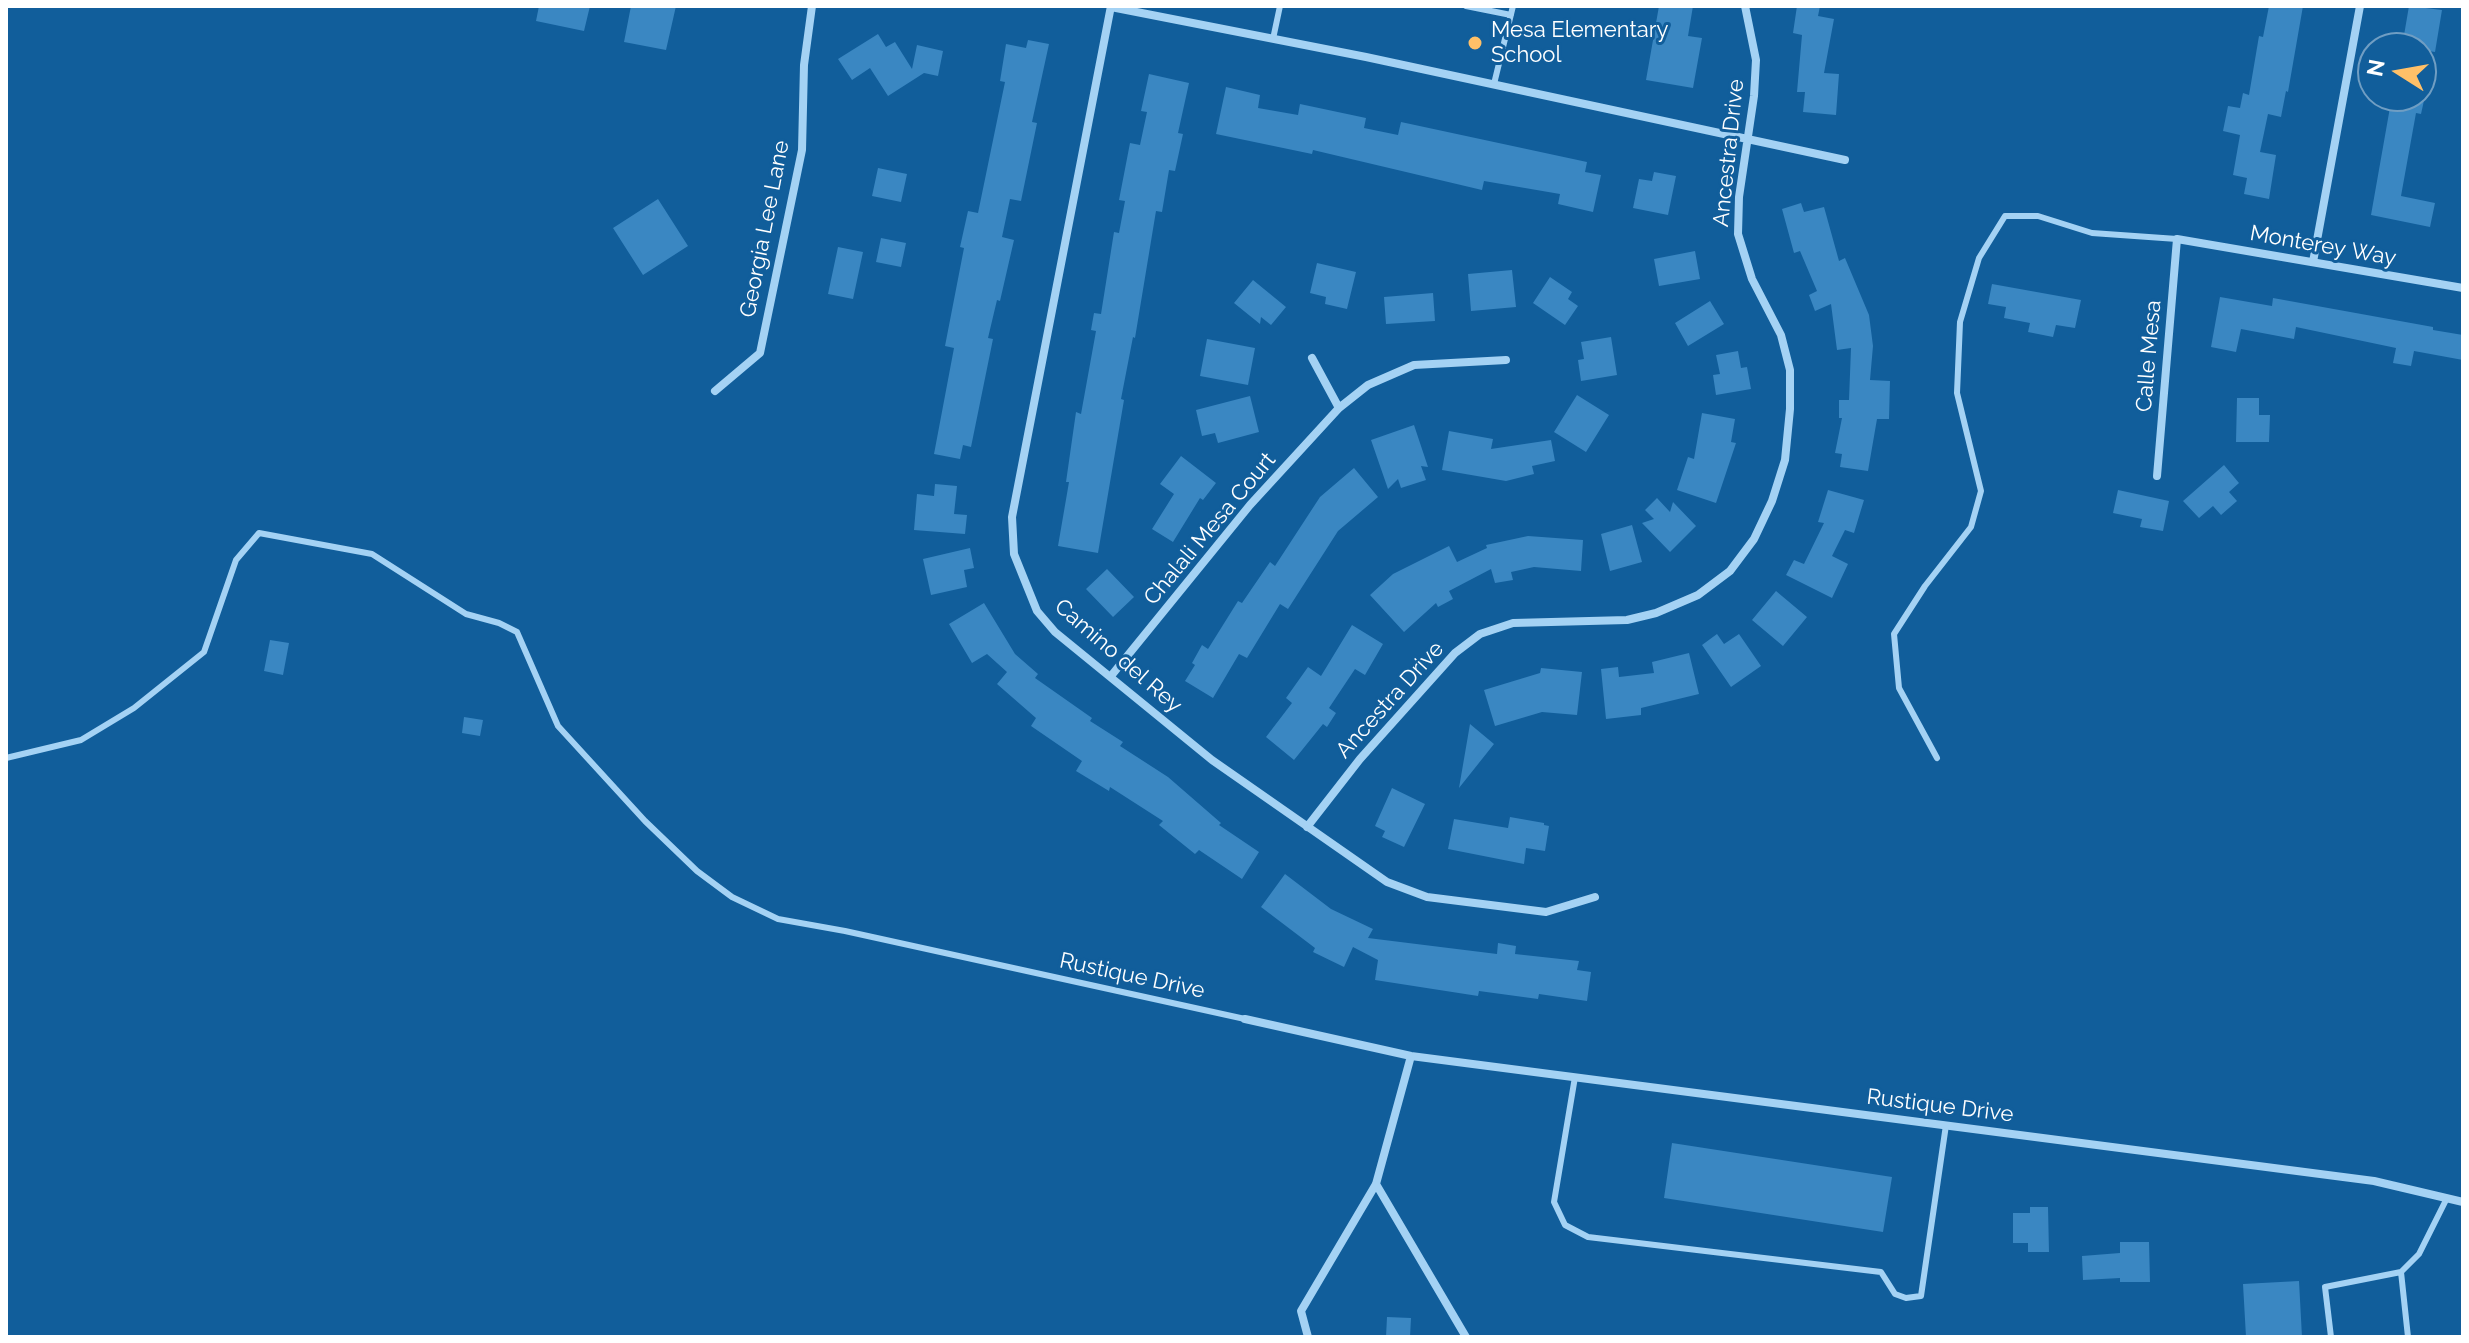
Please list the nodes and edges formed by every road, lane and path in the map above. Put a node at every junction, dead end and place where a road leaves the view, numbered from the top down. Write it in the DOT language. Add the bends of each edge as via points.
graph roads {
  1 [pos="812,6"];
  2 [pos="1111,6"];
  3 [pos="1280,6"];
  4 [pos="1466,6"];
  5 [pos="1513,6"];
  6 [pos="1745,6"];
  7 [pos="2360,6"];
  8 [pos="1511,15"];
  9 [pos="1273,39"];
  10 [pos="1494,84"];
  11 [pos="1747,140"];
  12 [pos="1845,160"];
  13 [pos="2177,239"];
  14 [pos="2313,262"];
  15 [pos="2463,288"];
  16 [pos="1312,358"];
  17 [pos="1506,360"];
  18 [pos="715,391"];
  19 [pos="1339,408"];
  20 [pos="2157,476"];
  21 [pos="1111,676"];
  22 [pos="6,758"];
  23 [pos="1937,758"];
  24 [pos="1307,827"];
  25 [pos="1595,897"];
  26 [pos="1245,1019"];
  27 [pos="1411,1056"];
  28 [pos="1575,1077"];
  29 [pos="1946,1125"];
  30 [pos="1376,1184"];
  31 [pos="2447,1198"];
  32 [pos="2463,1202"];
  33 [pos="2401,1272"];
  34 [pos="1308,1337"];
  35 [pos="1466,1337"];
  36 [pos="2331,1337"];
  37 [pos="2408,1337"];
  1 -- 18 [label="street, Georgia Lee Lane" via="802,150 760,353"];
  2 -- 9 [label="street"];
  2 -- 21 [label="street, Camino del Rey" via="1012,517 1014,554 1037,611"];
  3 -- 9 [label="lane"];
  4 -- 8 [label="lane"];
  5 -- 8 [label="lane"];
  6 -- 11 [label="street, Ancestra Drive" via="1756,60"];
  7 -- 14 [label="street"];
  8 -- 10 [label="lane"];
  9 -- 10 [label="street"];
  10 -- 11 [label="street"];
  11 -- 12 [label="street"];
  11 -- 24 [label="street, Ancestra Drive" via="1738,234 1752,279 1781,335 1790,370 1785,460 1754,539 1730,571 1709,587 1656,613 1627,620 1513,623 1480,634 1455,653"];
  13 -- 14 [label="street, Monterey Way"];
  13 -- 20 [label="street, Calle Mesa"];
  13 -- 23 [label="lane" via="2092,233 2038,216 2005,216 1979,258 1960,322 1957,393 1981,491 1971,527 1894,634 1899,688"];
  14 -- 15 [label="street, Monterey Way"];
  16 -- 19 [label="street"];
  17 -- 19 [label="street, Chalali Mesa Court" via="1414,365 1368,385"];
  19 -- 21 [label="street, Chalali Mesa Court" via="1250,505"];
  21 -- 24 [label="street, Camino del Rey" via="1212,760"];
  22 -- 26 [label="lane, Rustique Drive" via="81,740 134,708 204,652 236,560 259,533 372,554 466,614 517,632 558,726 645,821 732,897 778,919"];
  24 -- 25 [label="street, Camino del Rey" via="1387,882 1427,897 1546,912"];
  26 -- 27 [label="street, Rustique Drive"];
  27 -- 28 [label="street, Rustique Drive"];
  27 -- 30 [label="street"];
  28 -- 29 [label="street, Rustique Drive"];
  28 -- 29 [label="lane" via="1554,1202 1565,1225 1588,1237 1881,1272 1895,1294 1906,1298 1921,1296"];
  29 -- 31 [label="street, Rustique Drive" via="2374,1181"];
  30 -- 34 [label="street" via="1301,1311"];
  30 -- 35 [label="street"];
  31 -- 32 [label="street, Rustique Drive"];
  31 -- 33 [label="lane" via="2419,1254"];
  33 -- 36 [label="lane" via="2325,1287"];
  33 -- 37 [label="lane"];
}
